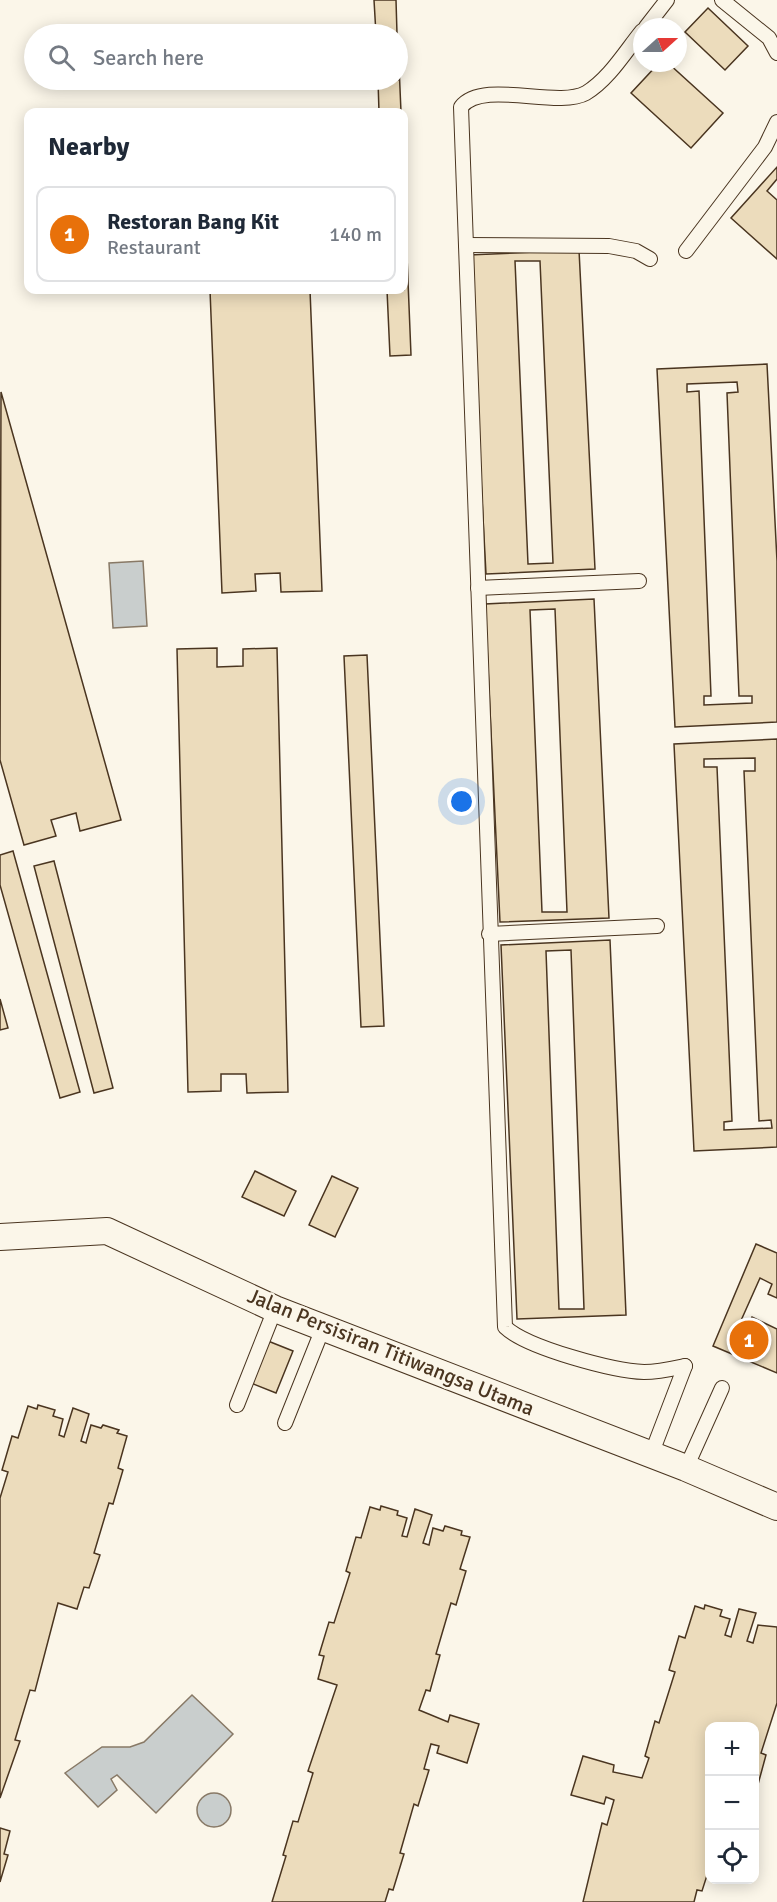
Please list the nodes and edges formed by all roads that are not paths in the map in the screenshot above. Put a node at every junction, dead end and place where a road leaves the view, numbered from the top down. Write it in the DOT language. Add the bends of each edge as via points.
graph roads {
  1 [pos="667,0"];
  2 [pos="722,0"];
  3 [pos="653,18"];
  4 [pos="633,43"];
  5 [pos="777,53"];
  6 [pos="777,122"];
  7 [pos="466,245"];
  8 [pos="686,251"];
  9 [pos="650,259"];
  10 [pos="639,581"];
  11 [pos="478,588"];
  12 [pos="657,926"];
  13 [pos="489,934"];
  14 [pos="0,1238"];
  15 [pos="275,1309"];
  16 [pos="323,1328"];
  17 [pos="722,1388"];
  18 [pos="237,1405"];
  19 [pos="285,1423"];
  20 [pos="651,1455"];
  21 [pos="686,1468"];
  22 [pos="777,1507"];
  1 -- 3 [label="lane"];
  2 -- 5 [label="lane" via="769,38"];
  4 -- 7 [label="lane" via="606,77 578,96 475,96 466,100 461,107"];
  6 -- 8 [label="lane" via="765,147"];
  7 -- 9 [label="lane" via="609,246 636,251"];
  7 -- 11 [label="lane"];
  10 -- 11 [label="lane"];
  11 -- 13 [label="lane"];
  12 -- 13 [label="lane"];
  13 -- 20 [label="lane" via="505,1328 526,1341 617,1370 662,1371 685,1366"];
  14 -- 15 [label="street, Jalan Persisiran Titiwangsa Utama" via="107,1231"];
  15 -- 16 [label="street, Jalan Persisiran Titiwangsa Utama"];
  15 -- 18 [label="lane"];
  16 -- 19 [label="lane"];
  16 -- 20 [label="street, Jalan Persisiran Titiwangsa Utama"];
  17 -- 21 [label="lane"];
  20 -- 21 [label="street, Jalan Persisiran Titiwangsa Utama"];
  21 -- 22 [label="street, Jalan Persisiran Titiwangsa Utama"];
}
